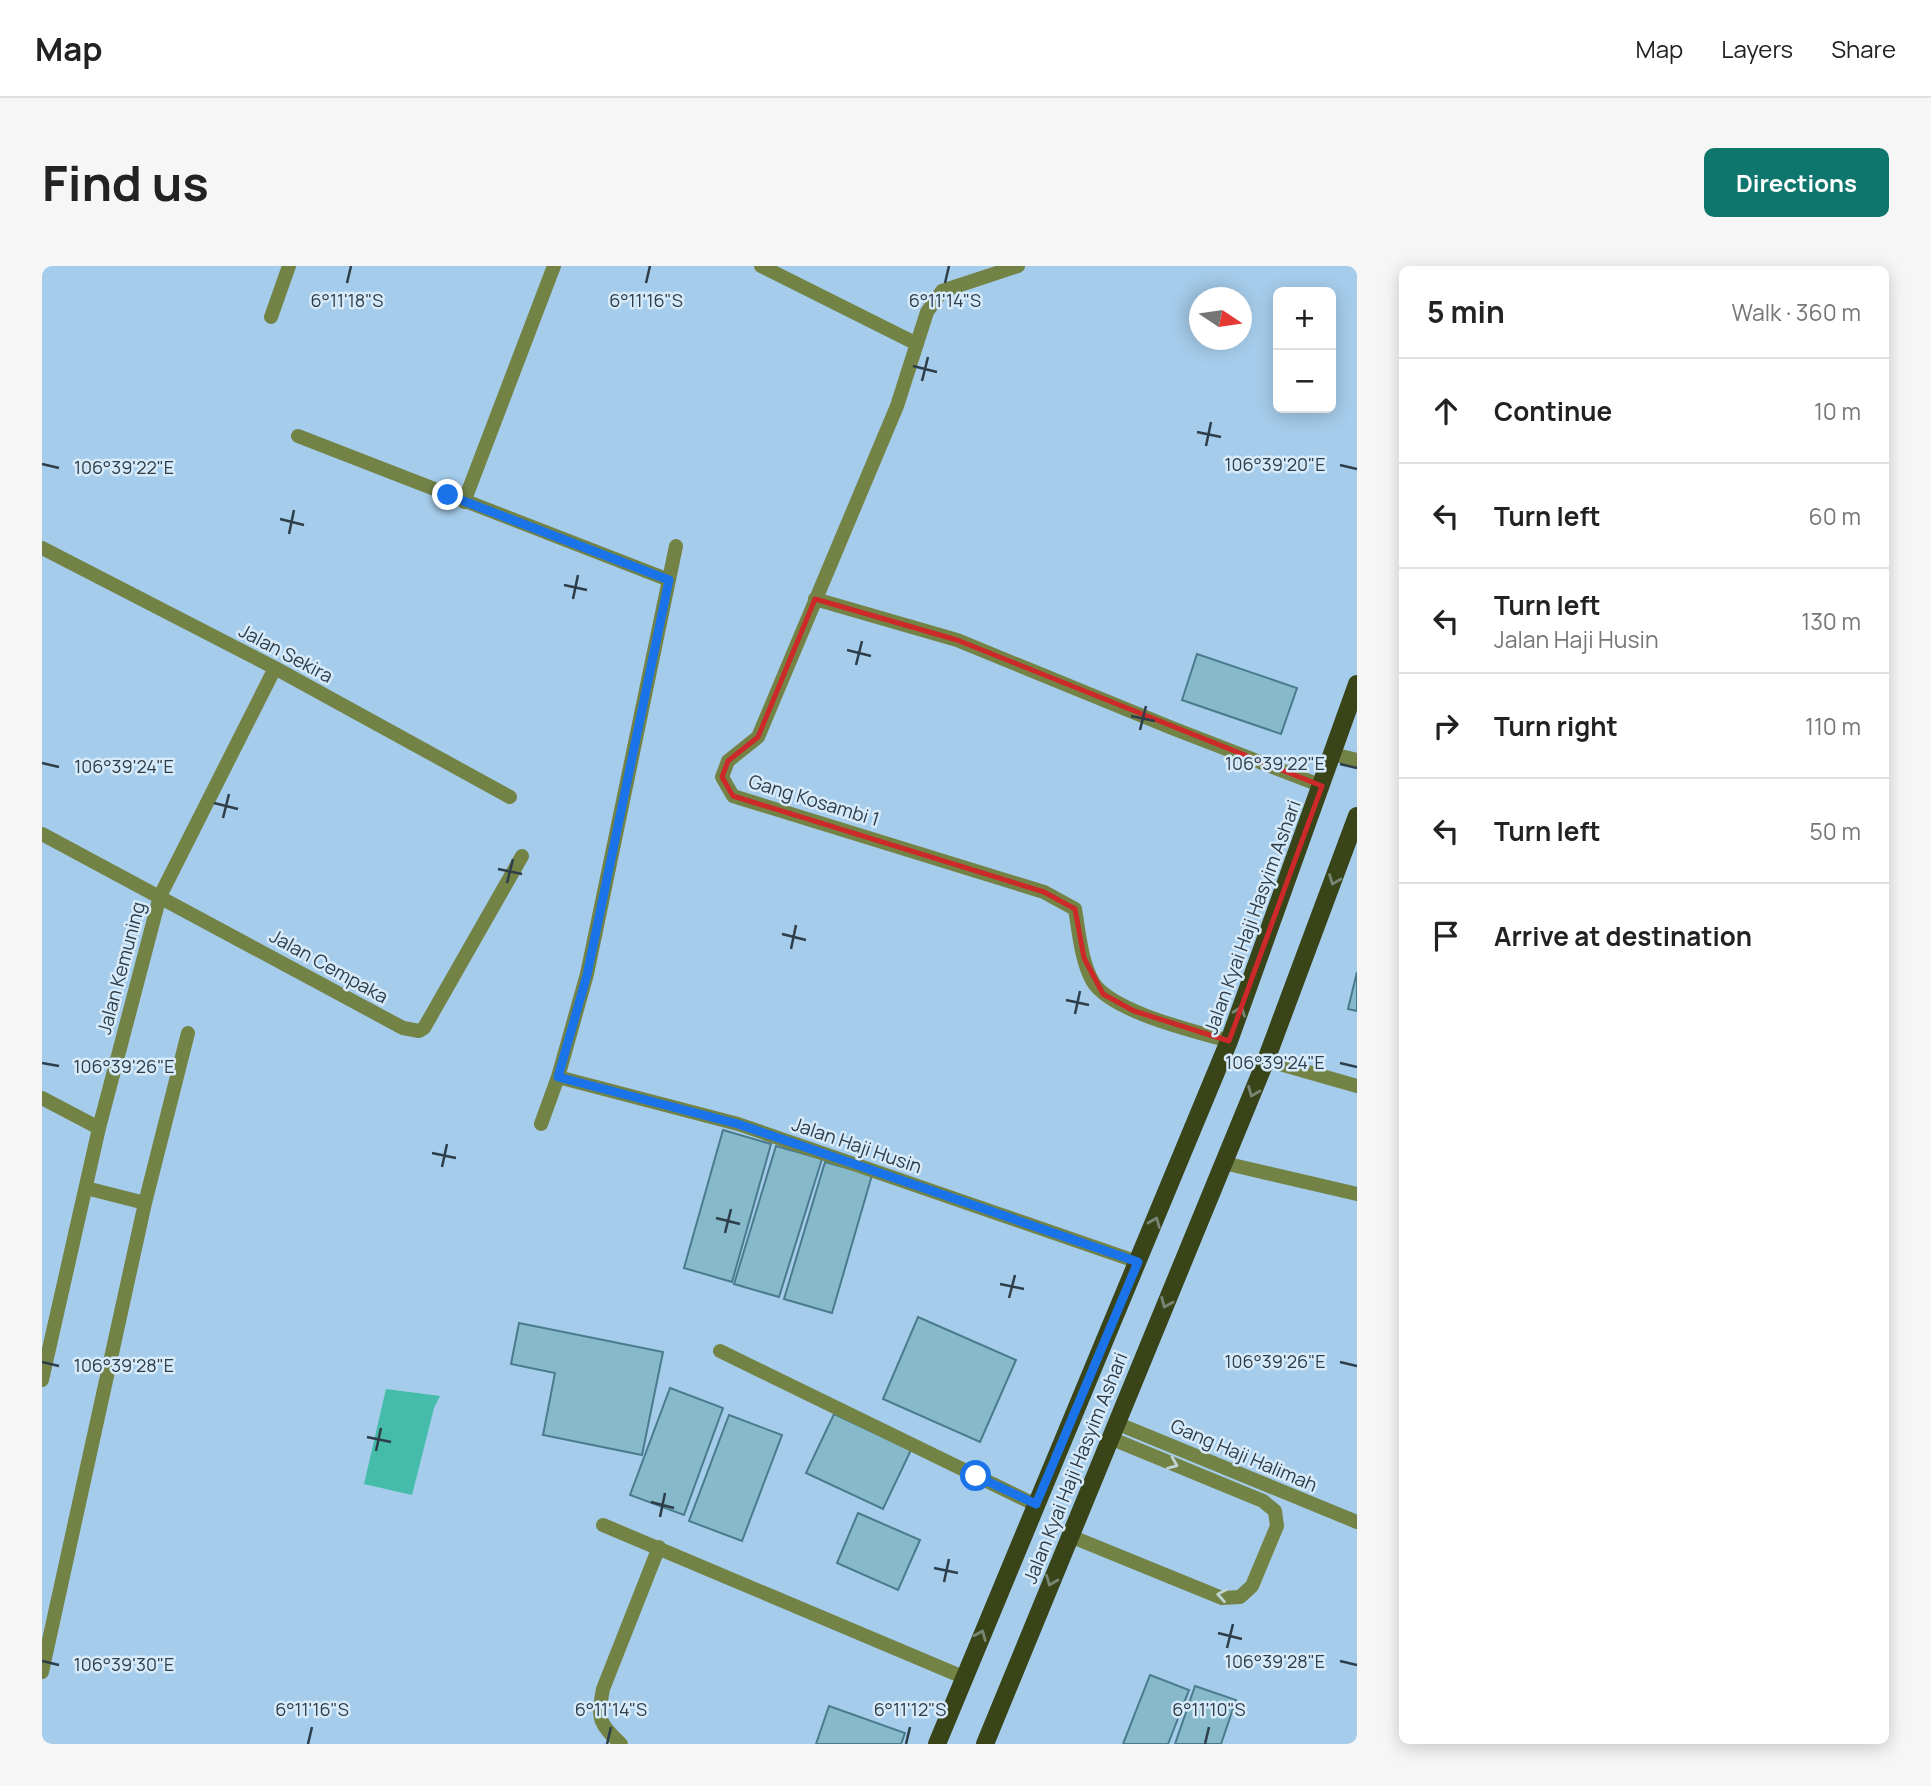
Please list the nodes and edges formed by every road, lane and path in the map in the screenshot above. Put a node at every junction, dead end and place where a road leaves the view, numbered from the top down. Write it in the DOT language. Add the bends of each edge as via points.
graph roads {
  1 [pos="289,266"];
  2 [pos="554,266"];
  3 [pos="761,266"];
  4 [pos="1018,266"];
  5 [pos="271,317"];
  6 [pos="917,344"];
  7 [pos="298,436"];
  8 [pos="464,502"];
  9 [pos="676,547"];
  10 [pos="42,548"];
  11 [pos="669,580"];
  12 [pos="815,599"];
  13 [pos="275,668"];
  14 [pos="1357,684"];
  15 [pos="1332,754"];
  16 [pos="1357,760"];
  17 [pos="1322,786"];
  18 [pos="510,797"];
  19 [pos="1357,816"];
  20 [pos="42,834"];
  21 [pos="522,856"];
  22 [pos="160,896"];
  23 [pos="188,1033"];
  24 [pos="1229,1041"];
  25 [pos="1266,1060"];
  26 [pos="558,1077"];
  27 [pos="1357,1086"];
  28 [pos="42,1098"];
  29 [pos="541,1124"];
  30 [pos="99,1128"];
  31 [pos="1224,1163"];
  32 [pos="86,1188"];
  33 [pos="1357,1194"];
  34 [pos="145,1203"];
  35 [pos="1138,1262"];
  36 [pos="720,1351"];
  37 [pos="42,1380"];
  38 [pos="1113,1430"];
  39 [pos="1036,1504"];
  40 [pos="1357,1522"];
  41 [pos="603,1525"];
  42 [pos="1070,1536"];
  43 [pos="659,1547"];
  44 [pos="42,1672"];
  45 [pos="963,1677"];
  46 [pos="621,1744"];
  47 [pos="937,1744"];
  48 [pos="985,1744"];
  1 -- 5 [label="street"];
  2 -- 8 [label="street"];
  3 -- 6 [label="street"];
  4 -- 6 [label="street, Gang Kosambi 1" via="942,291 927,312"];
  6 -- 12 [label="street, Gang Kosambi 1" via="897,406"];
  7 -- 8 [label="street"];
  8 -- 11 [label="street"];
  9 -- 11 [label="street"];
  10 -- 13 [label="street, Jalan Sekira"];
  11 -- 26 [label="street" via="587,975"];
  12 -- 17 [label="street" via="957,640"];
  12 -- 24 [label="street, Gang Kosambi 1" via="758,737 728,761 722,777 733,796 1044,892 1075,909 1084,958 1103,994 1133,1011"];
  13 -- 18 [label="street, Jalan Sekira"];
  13 -- 22 [label="street, Jalan Kemuning"];
  14 -- 15 [label="main road, Jalan Kyai Haji Hasyim Ashari"];
  15 -- 16 [label="street"];
  15 -- 17 [label="main road, Jalan Kyai Haji Hasyim Ashari"];
  24 -- 17 [label="main road, Jalan Kyai Haji Hasyim Ashari, one-way"];
  19 -- 25 [label="main road, Jalan Kyai Haji Hasyim Ashari, one-way"];
  20 -- 22 [label="street, Jalan Cempaka"];
  21 -- 22 [label="street, Jalan Cempaka" via="419,1031 403,1028"];
  22 -- 30 [label="street, Jalan Kemuning"];
  23 -- 34 [label="street"];
  35 -- 24 [label="main road, Jalan Kyai Haji Hasyim Ashari, one-way"];
  25 -- 27 [label="street"];
  25 -- 31 [label="main road, Jalan Kyai Haji Hasyim Ashari, one-way"];
  26 -- 29 [label="street"];
  26 -- 35 [label="street, Jalan Haji Husin" via="738,1124"];
  28 -- 30 [label="street"];
  30 -- 32 [label="street, Jalan Kemuning"];
  31 -- 33 [label="street"];
  31 -- 38 [label="main road, Jalan Kyai Haji Hasyim Ashari, one-way"];
  32 -- 34 [label="street"];
  32 -- 37 [label="street, Jalan Kemuning"];
  34 -- 44 [label="street"];
  35 -- 39 [label="main road, Jalan Kyai Haji Hasyim Ashari"];
  36 -- 39 [label="street"];
  38 -- 40 [label="street, Gang Haji Halimah"];
  38 -- 42 [label="main road, Jalan Kyai Haji Hasyim Ashari"];
  38 -- 42 [label="street, one-way" via="1263,1500 1275,1511 1277,1526 1252,1586 1240,1597 1222,1598"];
  45 -- 39 [label="main road, Jalan Kyai Haji Hasyim Ashari, one-way"];
  41 -- 43 [label="street"];
  42 -- 48 [label="main road, Jalan Kyai Haji Hasyim Ashari, one-way"];
  43 -- 45 [label="street"];
  43 -- 46 [label="street" via="603,1689 601,1726"];
  45 -- 47 [label="main road, Jalan Kyai Haji Hasyim Ashari"];
}
